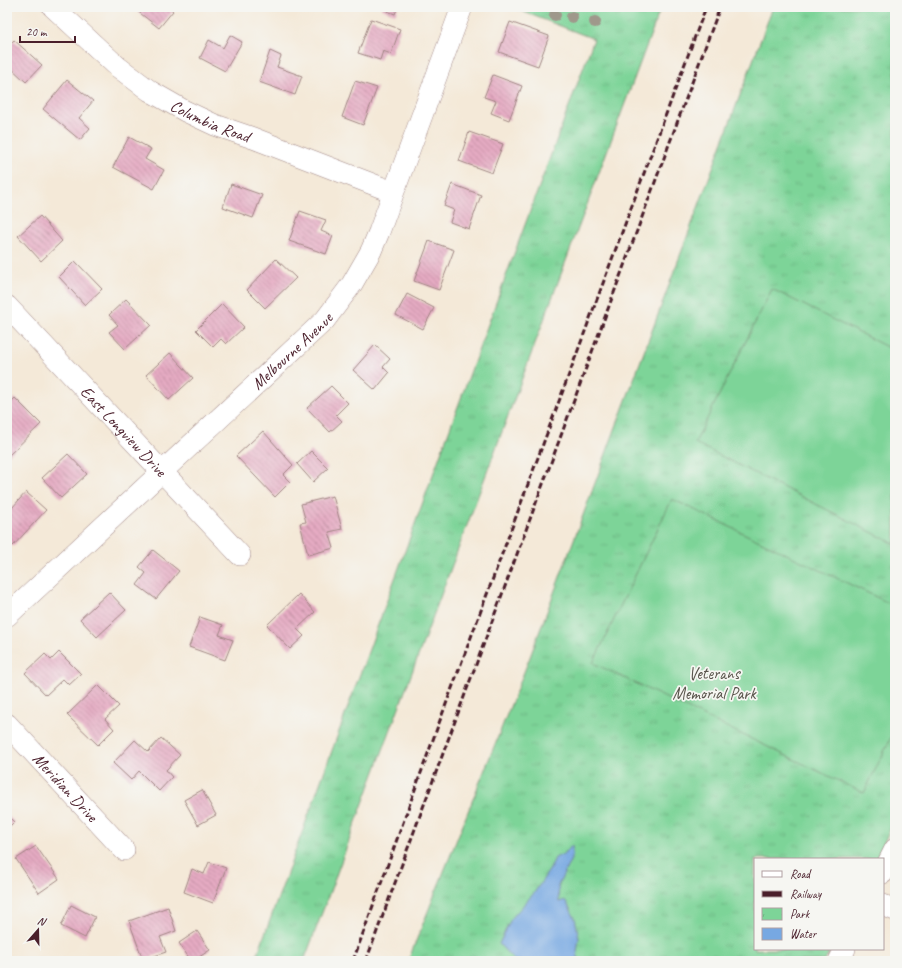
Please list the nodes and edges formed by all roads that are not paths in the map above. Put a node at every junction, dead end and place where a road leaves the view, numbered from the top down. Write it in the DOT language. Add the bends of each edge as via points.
graph roads {
  1 [pos="53,7"];
  2 [pos="462,7"];
  3 [pos="394,192"];
  4 [pos="7,306"];
  5 [pos="162,472"];
  6 [pos="240,555"];
  7 [pos="7,616"];
  8 [pos="7,724"];
  9 [pos="895,849"];
  10 [pos="124,850"];
  11 [pos="884,871"];
  12 [pos="884,905"];
  13 [pos="895,910"];
  14 [pos="844,950"];
  15 [pos="839,961"];
  1 -- 3 [label="street, Columbia Road" via="118,67 150,91 185,111 215,125"];
  2 -- 3 [label="street, Melbourne Avenue"];
  3 -- 5 [label="street, Melbourne Avenue" via="371,251 352,284 325,320"];
  4 -- 5 [label="street, East Longview Drive"];
  5 -- 6 [label="street, East Longview Drive"];
  5 -- 7 [label="street, Melbourne Avenue"];
  8 -- 10 [label="street, Meridian Drive"];
  9 -- 11 [label="street"];
  12 -- 13 [label="street"];
  14 -- 15 [label="street"];
}
